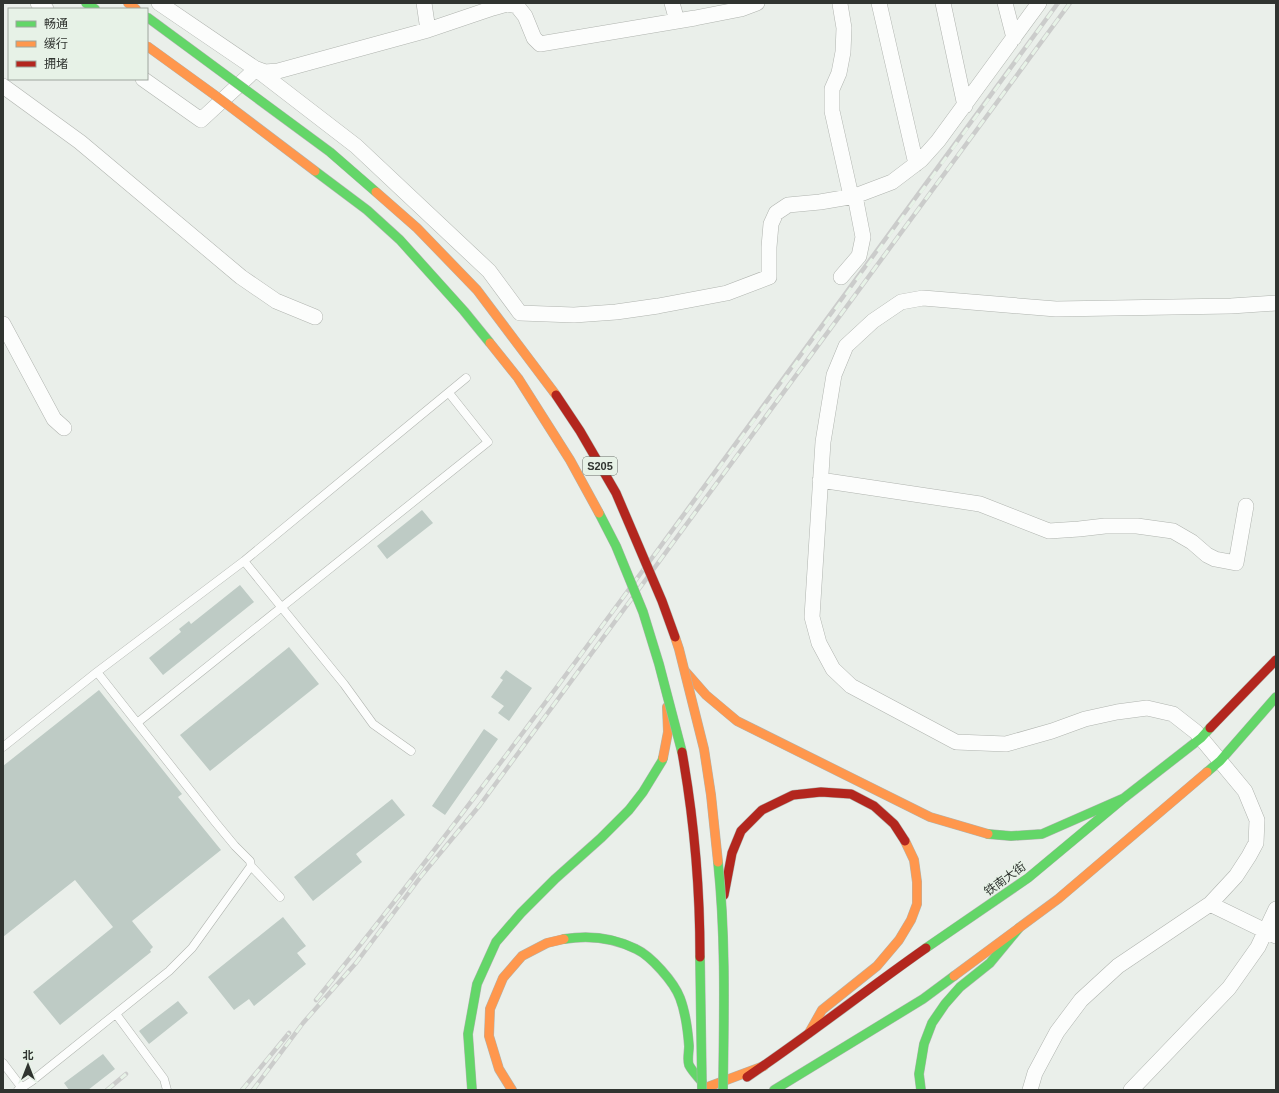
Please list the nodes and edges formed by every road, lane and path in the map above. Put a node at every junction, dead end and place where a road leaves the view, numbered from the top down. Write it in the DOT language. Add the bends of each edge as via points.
graph roads {
  1 [pos="159,3"];
  2 [pos="424,3"];
  3 [pos="672,3"];
  4 [pos="757,3"];
  5 [pos="879,3"];
  6 [pos="943,3"];
  7 [pos="1006,3"];
  8 [pos="1040,3"];
  9 [pos="840,4"];
  10 [pos="148,18"];
  11 [pos="677,21"];
  12 [pos="428,30"];
  13 [pos="1014,38"];
  14 [pos="148,47"];
  15 [pos="256,68"];
  16 [pos="144,80"];
  17 [pos="3,86"];
  18 [pos="965,106"];
  19 [pos="916,164"];
  20 [pos="853,196"];
  21 [pos="841,277"];
  22 [pos="1276,303"];
  23 [pos="315,317"];
  24 [pos="3,324"];
  25 [pos="466,378"];
  26 [pos="448,393"];
  27 [pos="64,428"];
  28 [pos="820,480"];
  29 [pos="1246,506"];
  30 [pos="244,560"];
  31 [pos="282,607"];
  32 [pos="1276,660"];
  33 [pos="685,671"];
  34 [pos="97,672"];
  35 [pos="667,694"];
  36 [pos="1276,698"];
  37 [pos="137,723"];
  38 [pos="1201,738"];
  39 [pos="3,747"];
  40 [pos="411,751"];
  41 [pos="1220,760"];
  42 [pos="1124,798"];
  43 [pos="251,866"];
  44 [pos="280,897"];
  45 [pos="1210,904"];
  46 [pos="1276,909"];
  47 [pos="721,912"];
  48 [pos="1019,928"];
  49 [pos="1271,934"];
  50 [pos="116,1014"];
  51 [pos="809,1033"];
  52 [pos="3,1063"];
  53 [pos="764,1066"];
  54 [pos="701,1087"];
  55 [pos="20,1089"];
  56 [pos="167,1090"];
  57 [pos="472,1090"];
  58 [pos="512,1090"];
  59 [pos="723,1090"];
  60 [pos="728,1090"];
  61 [pos="774,1090"];
  62 [pos="921,1090"];
  63 [pos="1030,1090"];
  64 [pos="1131,1090"];
  1 -- 15 [label="street"];
  2 -- 12 [label="street"];
  3 -- 11 [label="street"];
  4 -- 11 [label="street" via="741,9"];
  5 -- 19 [label="street"];
  6 -- 18 [label="street"];
  7 -- 13 [label="street"];
  8 -- 13 [label="street"];
  9 -- 20 [label="street" via="844,28 843,52 839,73 832,89 832,111"];
  10 -- 33 [label="main road, S205, bridge" via="330,152 417,228 477,290 548,384 580,431 616,494 662,601"];
  11 -- 12 [label="street" via="540,44 534,38 525,16 517,6 507,4"];
  12 -- 15 [label="street" via="278,71 265,72"];
  13 -- 18 [label="street"];
  14 -- 35 [label="main road, S205, bridge" via="367,210 400,240 496,350 518,378 570,460 616,546 643,612"];
  15 -- 16 [label="street" via="201,120"];
  15 -- 20 [label="street" via="356,146 402,188 489,271 520,313 574,315 616,312 727,293 769,277 771,224 776,212 788,205"];
  17 -- 23 [label="street" via="80,142 241,277 276,301"];
  18 -- 19 [label="street"];
  19 -- 20 [label="street" via="892,182"];
  20 -- 21 [label="street" via="863,237 859,256"];
  22 -- 28 [label="street" via="1056,309 922,298 901,302 873,321 846,346 834,375 823,442"];
  24 -- 27 [label="street" via="54,419"];
  25 -- 26 [label="lane"];
  26 -- 30 [label="lane"];
  26 -- 31 [label="lane" via="488,442"];
  28 -- 29 [label="street" via="980,504 1049,531 1105,526 1137,526 1173,531 1207,555 1236,563"];
  28 -- 38 [label="street" via="812,617 819,643 833,669 851,686 956,742 1006,744 1085,719 1147,708 1173,714"];
  30 -- 31 [label="lane"];
  30 -- 34 [label="lane"];
  31 -- 37 [label="lane"];
  31 -- 40 [label="lane" via="373,724"];
  32 -- 38 [label="main road, 铁南大街"];
  33 -- 42 [label="main road" via="706,695 737,722 930,817 984,834 1042,834"];
  33 -- 47 [label="main road, S205, bridge" via="704,750 711,795"];
  34 -- 37 [label="lane"];
  34 -- 39 [label="lane"];
  35 -- 54 [label="main road, S205, bridge" via="689,794 698,890"];
  35 -- 57 [label="main road, bridge" via="668,732 662,761 642,792 629,810 550,884 496,942 477,984 468,1034"];
  36 -- 41 [label="main road"];
  37 -- 43 [label="lane" via="216,823 250,861"];
  38 -- 41 [label="street"];
  38 -- 42 [label="main road, 铁南大街"];
  41 -- 45 [label="street" via="1245,791 1257,820 1256,842 1236,876"];
  41 -- 48 [label="main road" via="1058,899"];
  42 -- 51 [label="main road, 铁南大街" via="1028,878 876,983"];
  43 -- 44 [label="lane"];
  43 -- 50 [label="lane" via="192,948"];
  45 -- 49 [label="street"];
  45 -- 63 [label="street" via="1118,966 1081,1000 1057,1032"];
  46 -- 49 [label="street"];
  47 -- 51 [label="main road, bridge" via="732,853 741,831 762,810 793,795 821,792 851,794 874,806 894,824 914,860 917,904 911,920 900,940 877,966 822,1010"];
  47 -- 59 [label="main road, S205, bridge" via="724,988"];
  48 -- 61 [label="main road" via="923,999"];
  48 -- 62 [label="main road" via="990,963 960,987 932,1023 924,1044 919,1074"];
  49 -- 64 [label="street" via="1258,947 1229,988"];
  50 -- 55 [label="lane"];
  50 -- 56 [label="lane" via="164,1079"];
  51 -- 53 [label="main road, 铁南大街"];
  52 -- 55 [label="lane"];
  53 -- 54 [label="main road"];
  53 -- 60 [label="main road, 铁南大街"];
  54 -- 58 [label="main road" via="689,1064 687,1028 680,998 668,976 637,949 594,937 548,942 522,956 504,978 490,1009 489,1036 499,1069"];
}
